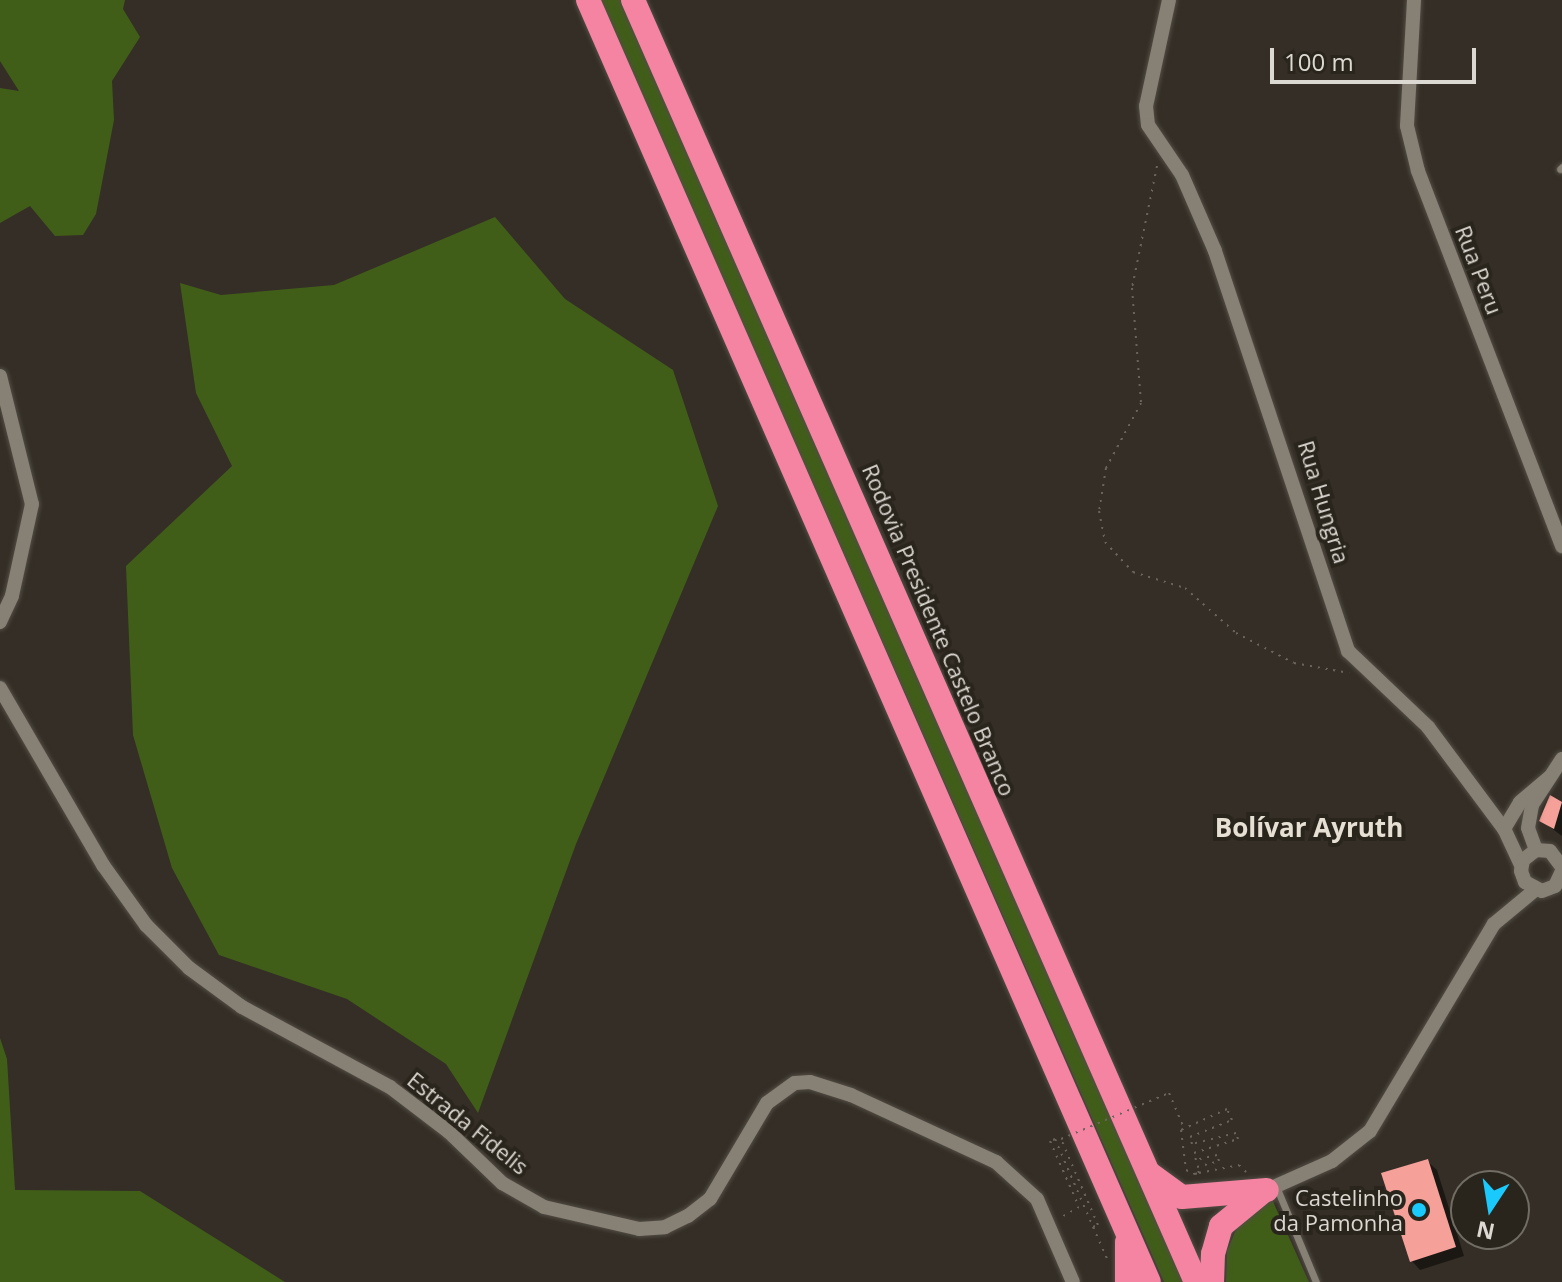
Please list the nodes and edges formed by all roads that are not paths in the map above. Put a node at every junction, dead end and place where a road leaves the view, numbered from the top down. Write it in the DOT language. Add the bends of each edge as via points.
graph roads {
  1 [pos="588,0"];
  2 [pos="633,0"];
  3 [pos="1169,0"];
  4 [pos="1414,0"];
  5 [pos="0,376"];
  6 [pos="1562,546"];
  7 [pos="0,622"];
  8 [pos="0,688"];
  9 [pos="1562,759"];
  10 [pos="1550,777"];
  11 [pos="1504,829"];
  12 [pos="1536,850"];
  13 [pos="1521,871"];
  14 [pos="1562,872"];
  15 [pos="1535,890"];
  16 [pos="1505,912"];
  17 [pos="1144,1168"];
  18 [pos="1272,1188"];
  19 [pos="1133,1280"];
  20 [pos="1073,1282"];
  21 [pos="1196,1282"];
  22 [pos="1212,1282"];
  23 [pos="1316,1282"];
  1 -- 19 [label="highway" via="1128,1236"];
  2 -- 17 [label="highway, Rodovia Presidente Castelo Branco"];
  3 -- 11 [label="street, Rua Hungria" via="1146,106 1154,139 1187,185 1215,251 1348,651 1428,727"];
  4 -- 6 [label="street, Rua Peru" via="1407,126 1418,171"];
  5 -- 7 [label="street" via="32,504 12,596"];
  8 -- 20 [label="street, Estrada Fidelis" via="103,865 146,925 189,968 242,1007 390,1087 449,1132 502,1183 544,1207 639,1229 665,1227 710,1199 767,1103 795,1083 810,1082 984,1155 1024,1185 1051,1224"];
  9 -- 10 [label="street"];
  10 -- 11 [label="street" via="1520,802"];
  10 -- 12 [label="street" via="1529,816"];
  11 -- 13 [label="street, Rua Hungria"];
  12 -- 13 [label="street"];
  12 -- 14 [label="street" via="1550,851"];
  13 -- 15 [label="street"];
  13 -- 16 [label="street"];
  14 -- 15 [label="street" via="1555,886"];
  15 -- 16 [label="street"];
  16 -- 18 [label="street" via="1370,1131 1332,1161"];
  17 -- 18 [label="highway" via="1182,1197"];
  17 -- 21 [label="highway, Rodovia Presidente Castelo Branco"];
  18 -- 22 [label="highway" via="1239,1207 1221,1226"];
  18 -- 23 [label="lane"];
}
